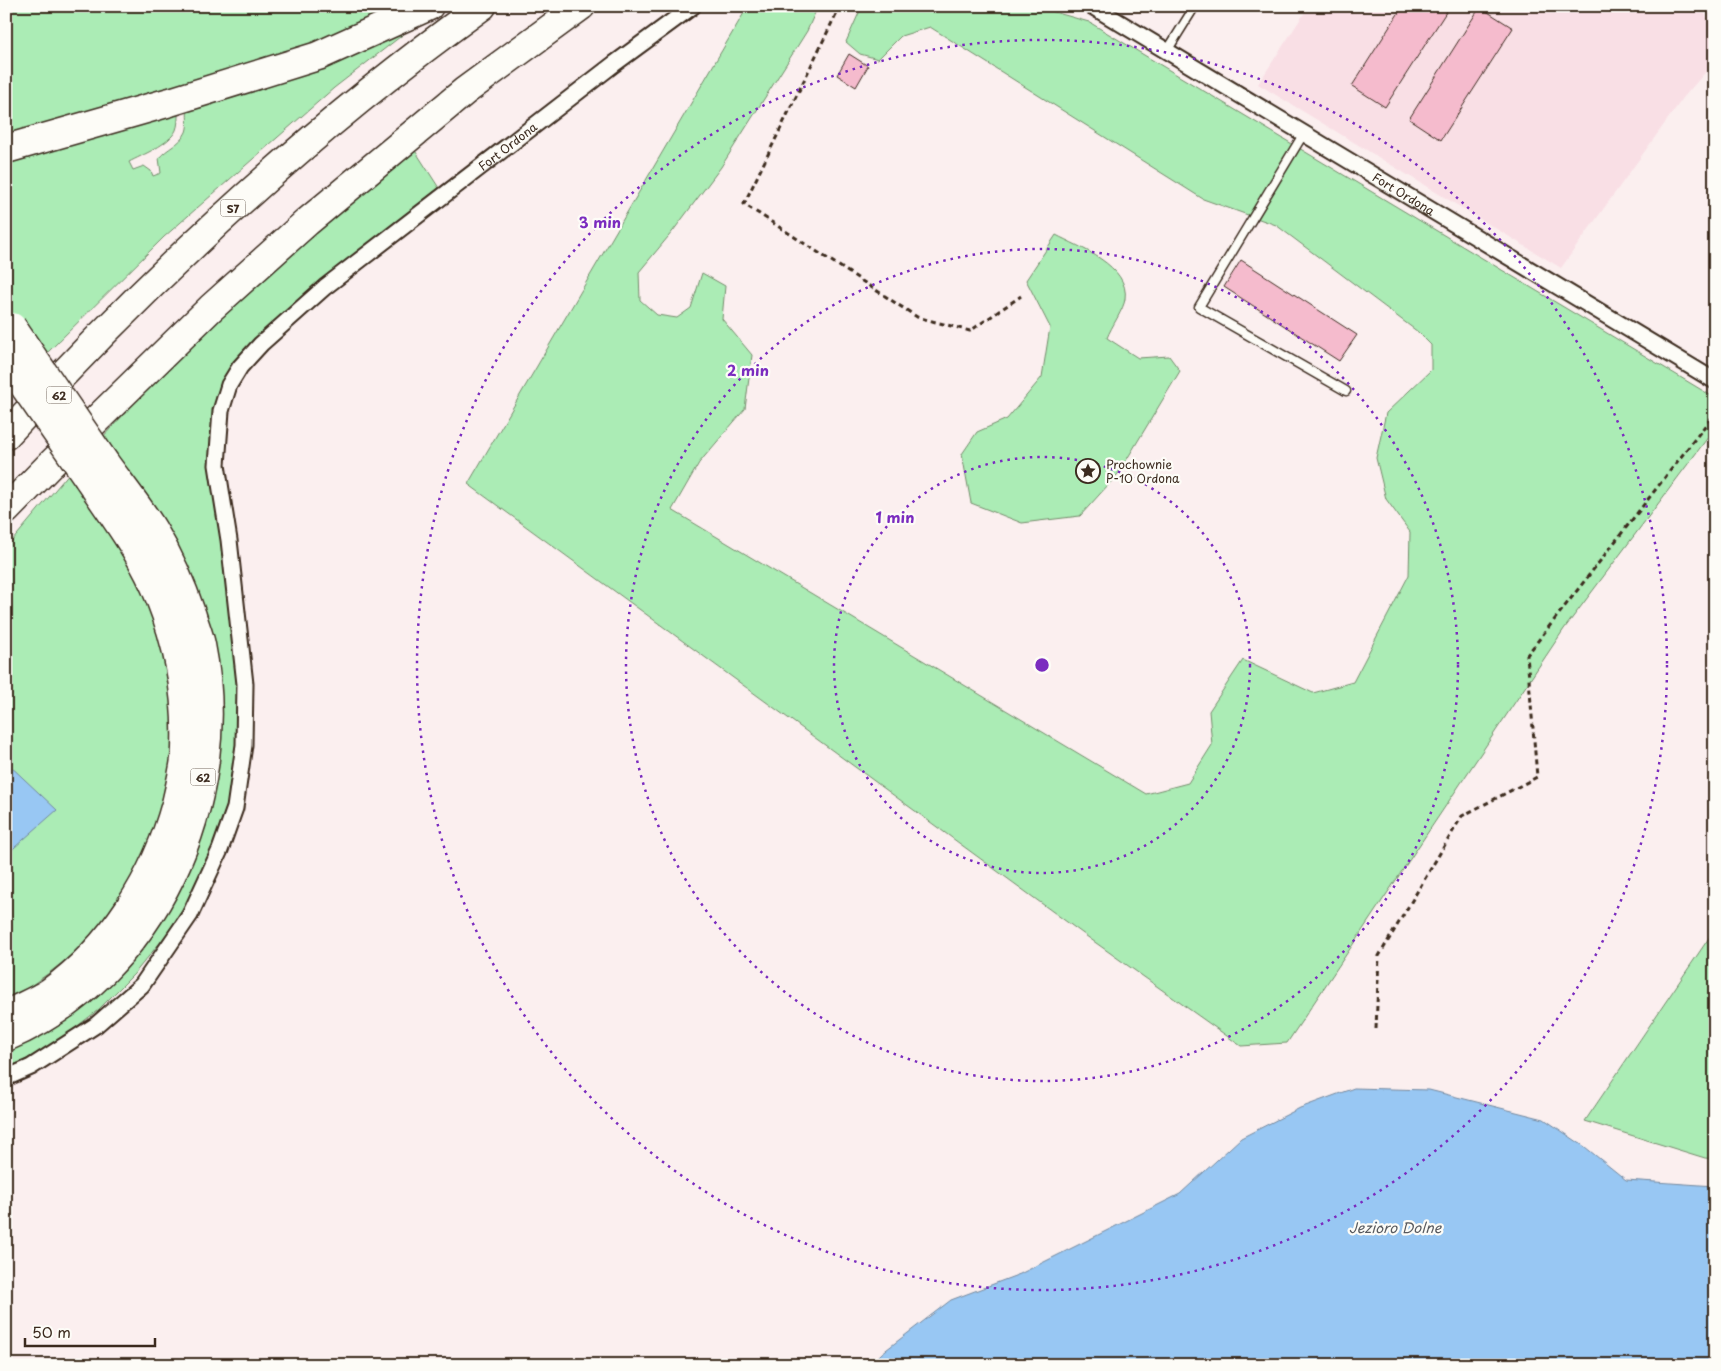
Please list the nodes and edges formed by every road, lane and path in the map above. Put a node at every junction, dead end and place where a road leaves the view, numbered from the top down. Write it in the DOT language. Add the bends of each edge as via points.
graph roads {
  1 [pos="429,6"];
  2 [pos="482,6"];
  3 [pos="581,6"];
  4 [pos="694,6"];
  5 [pos="840,6"];
  6 [pos="1092,6"];
  7 [pos="1195,6"];
  8 [pos="1167,51"];
  9 [pos="1304,133"];
  10 [pos="6,150"];
  11 [pos="1021,296"];
  12 [pos="9,323"];
  13 [pos="6,360"];
  14 [pos="1715,381"];
  15 [pos="1346,391"];
  16 [pos="1715,413"];
  17 [pos="6,434"];
  18 [pos="97,470"];
  19 [pos="6,510"];
  20 [pos="6,1015"];
  21 [pos="1376,1029"];
  22 [pos="6,1037"];
  23 [pos="6,1078"];
  1 -- 10 [label="highway" via="318,56"];
  2 -- 17 [label="highway, S7" via="397,69 261,182 115,319"];
  3 -- 19 [label="highway" via="465,91 306,222 210,308"];
  4 -- 23 [label="street, Fort Ordona" via="325,287 240,367 229,385 221,411 217,465 245,684 244,745 234,808 220,850 190,915 142,984 96,1025 32,1066"];
  5 -- 11 [label="path" via="744,204 917,317 970,331"];
  6 -- 8 [label="street, Fort Ordona"];
  7 -- 8 [label="lane"];
  8 -- 9 [label="street, Fort Ordona"];
  9 -- 14 [label="street, Fort Ordona"];
  9 -- 15 [label="lane" via="1199,307"];
  12 -- 18 [label="highway, 62, bridge"];
  13 -- 18 [label="highway, bridge"];
  16 -- 21 [label="path" via="1527,655 1537,777 1462,816 1379,956"];
  18 -- 20 [label="highway" via="160,596 172,632 182,668 185,759 169,830 153,867 119,923 95,953 49,992"];
  18 -- 22 [label="highway, 62" via="152,528 184,592 201,644 208,702 206,760 196,812 175,868 150,913 111,965 64,1005"];
}
